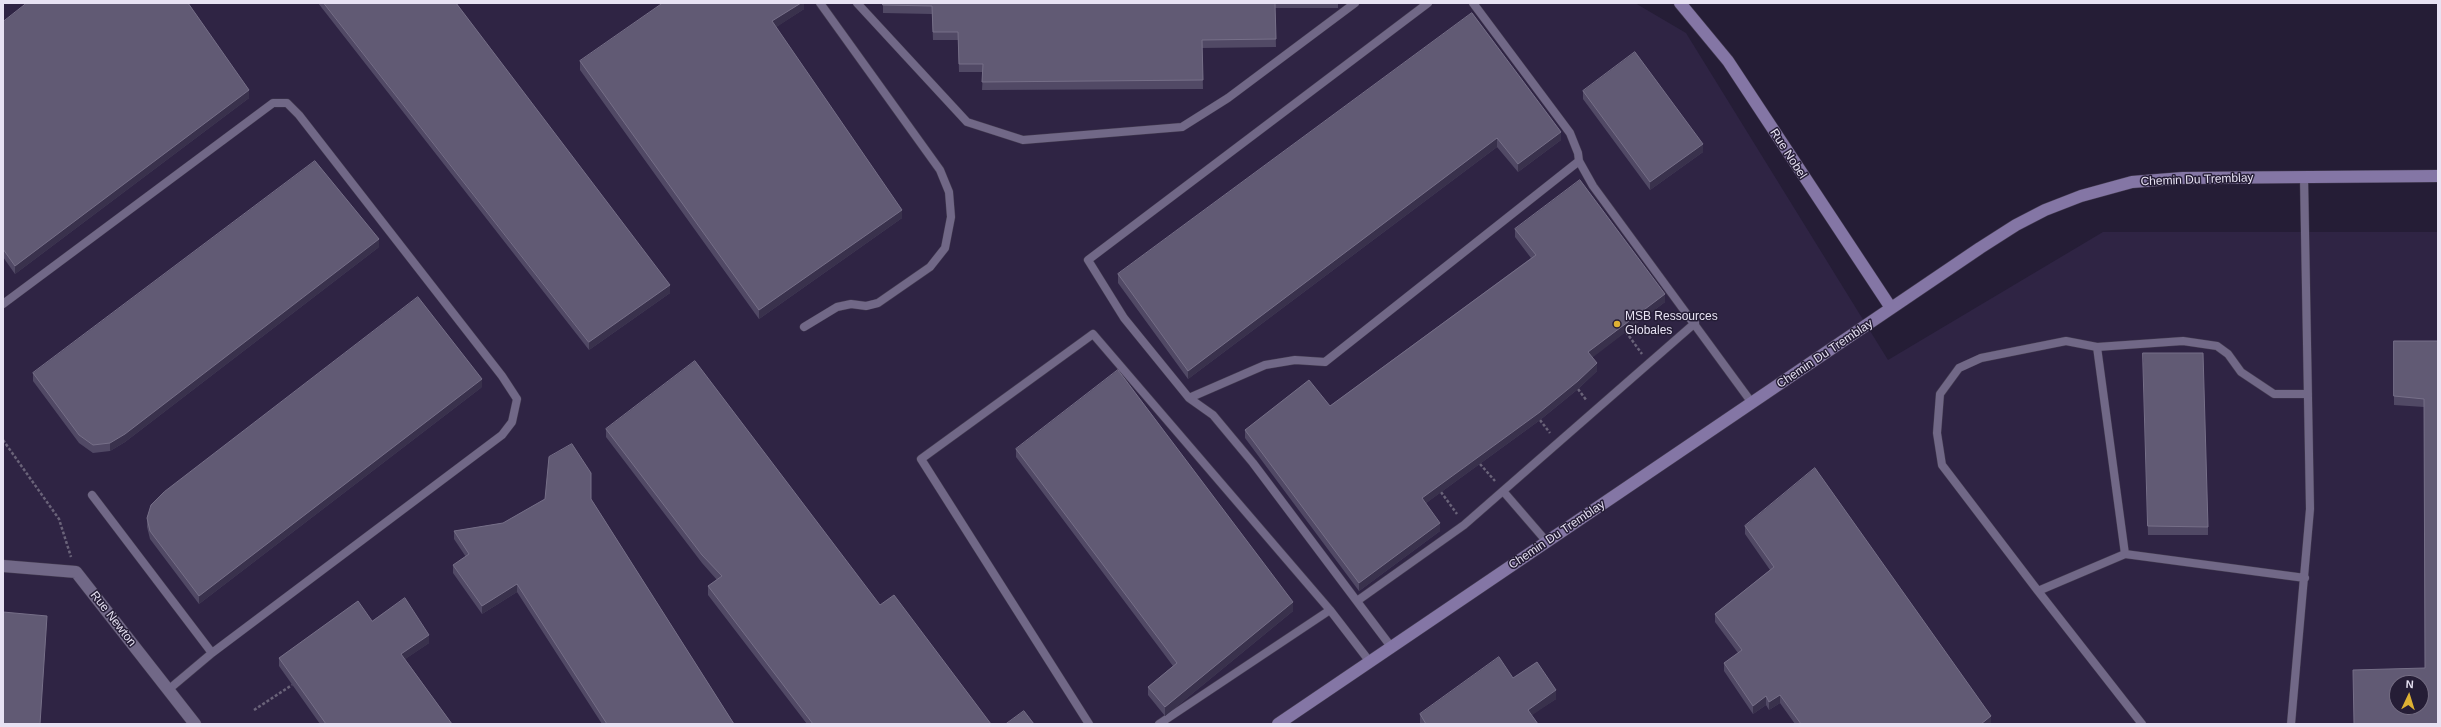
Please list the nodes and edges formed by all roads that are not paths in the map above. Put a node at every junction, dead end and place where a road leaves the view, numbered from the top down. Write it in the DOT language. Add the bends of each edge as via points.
graph roads {
  1 [pos="820,3"];
  2 [pos="857,3"];
  3 [pos="1355,3"];
  4 [pos="1428,3"];
  5 [pos="1473,3"];
  6 [pos="1680,3"];
  7 [pos="1579,161"];
  8 [pos="2438,176"];
  9 [pos="2304,177"];
  10 [pos="3,304"];
  11 [pos="1891,308"];
  12 [pos="1695,323"];
  13 [pos="804,327"];
  14 [pos="2097,347"];
  15 [pos="2308,394"];
  16 [pos="1189,398"];
  17 [pos="1752,403"];
  18 [pos="1503,491"];
  19 [pos="92,495"];
  20 [pos="1547,542"];
  21 [pos="2125,554"];
  22 [pos="3,566"];
  23 [pos="2305,578"];
  24 [pos="2038,591"];
  25 [pos="1357,601"];
  26 [pos="1330,610"];
  27 [pos="1392,648"];
  28 [pos="212,653"];
  29 [pos="1370,662"];
  30 [pos="168,690"];
  31 [pos="195,724"];
  32 [pos="1089,724"];
  33 [pos="1159,724"];
  34 [pos="1278,724"];
  35 [pos="2142,724"];
  36 [pos="2291,724"];
  1 -- 13 [label="lane" via="940,170 949,192 951,217 945,248 930,267 878,303 837,307"];
  2 -- 3 [label="lane" via="967,122 1024,140 1182,127 1228,98"];
  4 -- 16 [label="lane" via="1088,260 1124,318"];
  5 -- 7 [label="lane" via="1570,133"];
  6 -- 11 [label="street, Rue Nobel" via="1728,61"];
  7 -- 12 [label="lane" via="1593,186"];
  7 -- 16 [label="lane" via="1325,362 1295,360 1265,365"];
  8 -- 9 [label="street, Chemin Du Tremblay"];
  9 -- 11 [label="street, Chemin Du Tremblay" via="2165,178 2132,182 2081,196 2016,224"];
  9 -- 15 [label="lane"];
  10 -- 28 [label="lane" via="273,103 287,103 514,392 517,399 516,413 502,435"];
  11 -- 17 [label="street, Chemin Du Tremblay"];
  12 -- 17 [label="lane"];
  12 -- 18 [label="lane"];
  14 -- 15 [label="lane" via="2183,341 2217,346 2228,354 2241,372 2274,394"];
  14 -- 21 [label="lane"];
  14 -- 24 [label="lane" via="2066,342 1981,358 1959,368 1940,394 1937,433 1942,465"];
  15 -- 23 [label="lane" via="2310,509"];
  16 -- 25 [label="lane" via="1213,414"];
  17 -- 20 [label="street, Chemin Du Tremblay"];
  18 -- 20 [label="lane"];
  18 -- 25 [label="lane" via="1464,525"];
  19 -- 28 [label="lane"];
  20 -- 27 [label="street, Chemin Du Tremblay"];
  21 -- 23 [label="lane"];
  21 -- 24 [label="lane"];
  22 -- 30 [label="street, Rue Newton" via="76,572"];
  23 -- 36 [label="lane"];
  24 -- 35 [label="lane"];
  25 -- 27 [label="lane"];
  26 -- 29 [label="lane"];
  26 -- 32 [label="lane" via="1093,334 921,459"];
  26 -- 33 [label="lane"];
  27 -- 29 [label="street, Chemin Du Tremblay"];
  28 -- 30 [label="lane"];
  29 -- 34 [label="street, Chemin Du Tremblay"];
  30 -- 31 [label="street, Rue Newton"];
}
